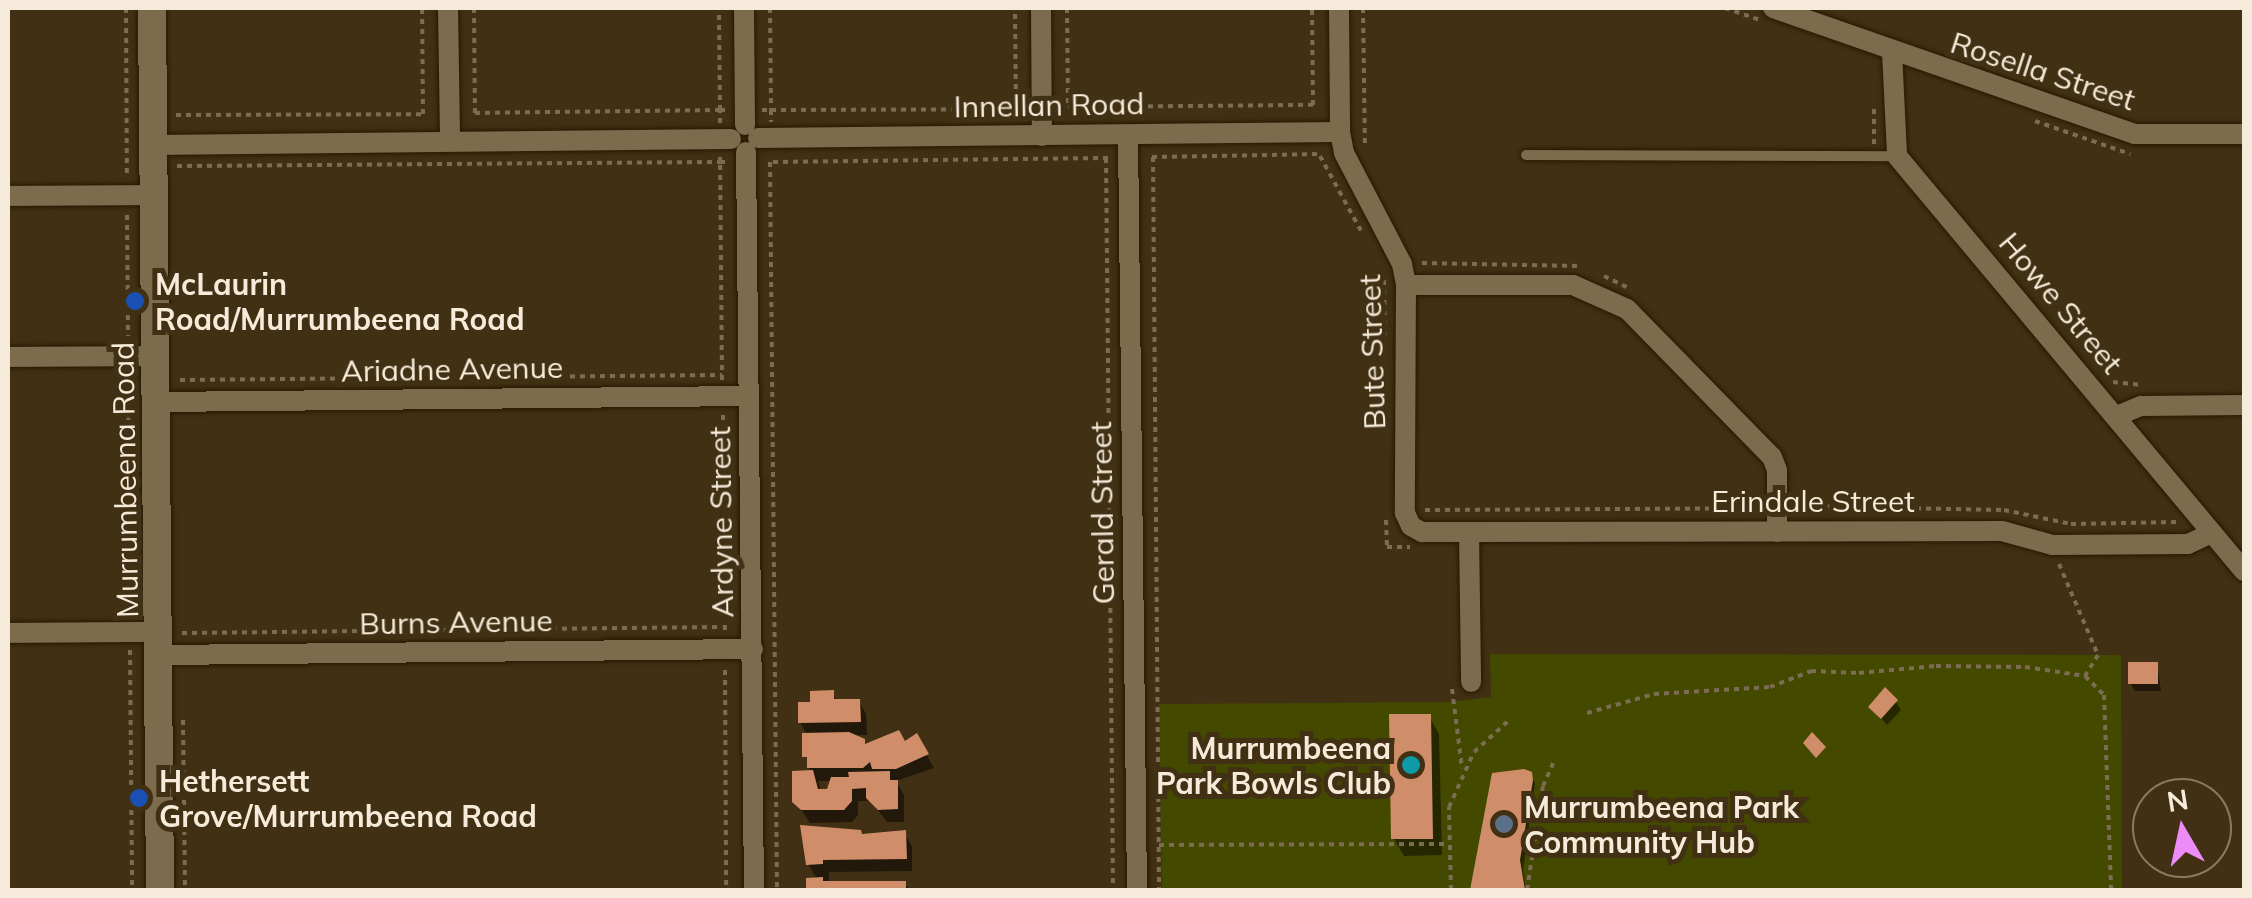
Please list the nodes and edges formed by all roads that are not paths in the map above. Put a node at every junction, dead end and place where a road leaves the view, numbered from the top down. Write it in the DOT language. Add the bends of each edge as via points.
graph roads {
  1 [pos="152,8"];
  2 [pos="448,8"];
  3 [pos="744,8"];
  4 [pos="1040,8"];
  5 [pos="1340,8"];
  6 [pos="1768,14"];
  7 [pos="1892,52"];
  8 [pos="1340,132"];
  9 [pos="2244,134"];
  10 [pos="1128,135"];
  11 [pos="1042,136"];
  12 [pos="745,138"];
  13 [pos="450,140"];
  14 [pos="153,146"];
  15 [pos="1526,155"];
  16 [pos="1887,156"];
  17 [pos="140,195"];
  18 [pos="8,196"];
  19 [pos="1406,285"];
  20 [pos="142,356"];
  21 [pos="8,357"];
  22 [pos="748,396"];
  23 [pos="157,402"];
  24 [pos="2244,405"];
  25 [pos="2117,416"];
  26 [pos="1418,518"];
  27 [pos="1468,532"];
  28 [pos="1778,532"];
  29 [pos="2204,537"];
  30 [pos="2244,570"];
  31 [pos="8,633"];
  32 [pos="167,640"];
  33 [pos="753,648"];
  34 [pos="1471,682"];
  35 [pos="160,890"];
  36 [pos="754,890"];
  37 [pos="1136,890"];
  1 -- 14 [label="main road, Murrumbeena Road"];
  2 -- 13 [label="street"];
  3 -- 12 [label="street, Ardyne Street"];
  4 -- 11 [label="street"];
  5 -- 8 [label="street, Bute Street"];
  6 -- 7 [label="street, Rosella Street"];
  7 -- 9 [label="street, Rosella Street" via="2135,134"];
  7 -- 16 [label="street"];
  8 -- 10 [label="street, Innellan Road"];
  8 -- 19 [label="street, Bute Street"];
  10 -- 11 [label="street, Innellan Road"];
  10 -- 37 [label="street, Gerald Street"];
  11 -- 12 [label="street, Innellan Road"];
  12 -- 13 [label="street, Innellan Road"];
  12 -- 22 [label="street, Ardyne Street"];
  13 -- 14 [label="street, Innellan Road"];
  14 -- 17 [label="main road, Murrumbeena Road"];
  15 -- 16 [label="lane"];
  16 -- 25 [label="street, Howe Street"];
  17 -- 18 [label="street"];
  17 -- 20 [label="main road, Murrumbeena Road"];
  19 -- 26 [label="street, Bute Street" via="1405,513"];
  19 -- 28 [label="street" via="1572,284 1627,309 1772,457"];
  20 -- 21 [label="street"];
  20 -- 23 [label="main road, Murrumbeena Road"];
  22 -- 23 [label="street, Ariadne Avenue" via="722,385"];
  22 -- 33 [label="street, Ardyne Street"];
  23 -- 32 [label="main road, Murrumbeena Road"];
  24 -- 25 [label="street" via="2142,406"];
  25 -- 29 [label="street, Howe Street"];
  26 -- 27 [label="street, Erindale Street" via="1422,532"];
  27 -- 28 [label="street, Erindale Street"];
  27 -- 34 [label="street"];
  28 -- 29 [label="street, Erindale Street" via="2002,531 2052,546"];
  29 -- 30 [label="street, Howe Street"];
  31 -- 32 [label="street, Burns Avenue" via="130,633"];
  32 -- 33 [label="street, Burns Avenue"];
  32 -- 35 [label="main road, Murrumbeena Road"];
  33 -- 36 [label="street, Ardyne Street"];
}
